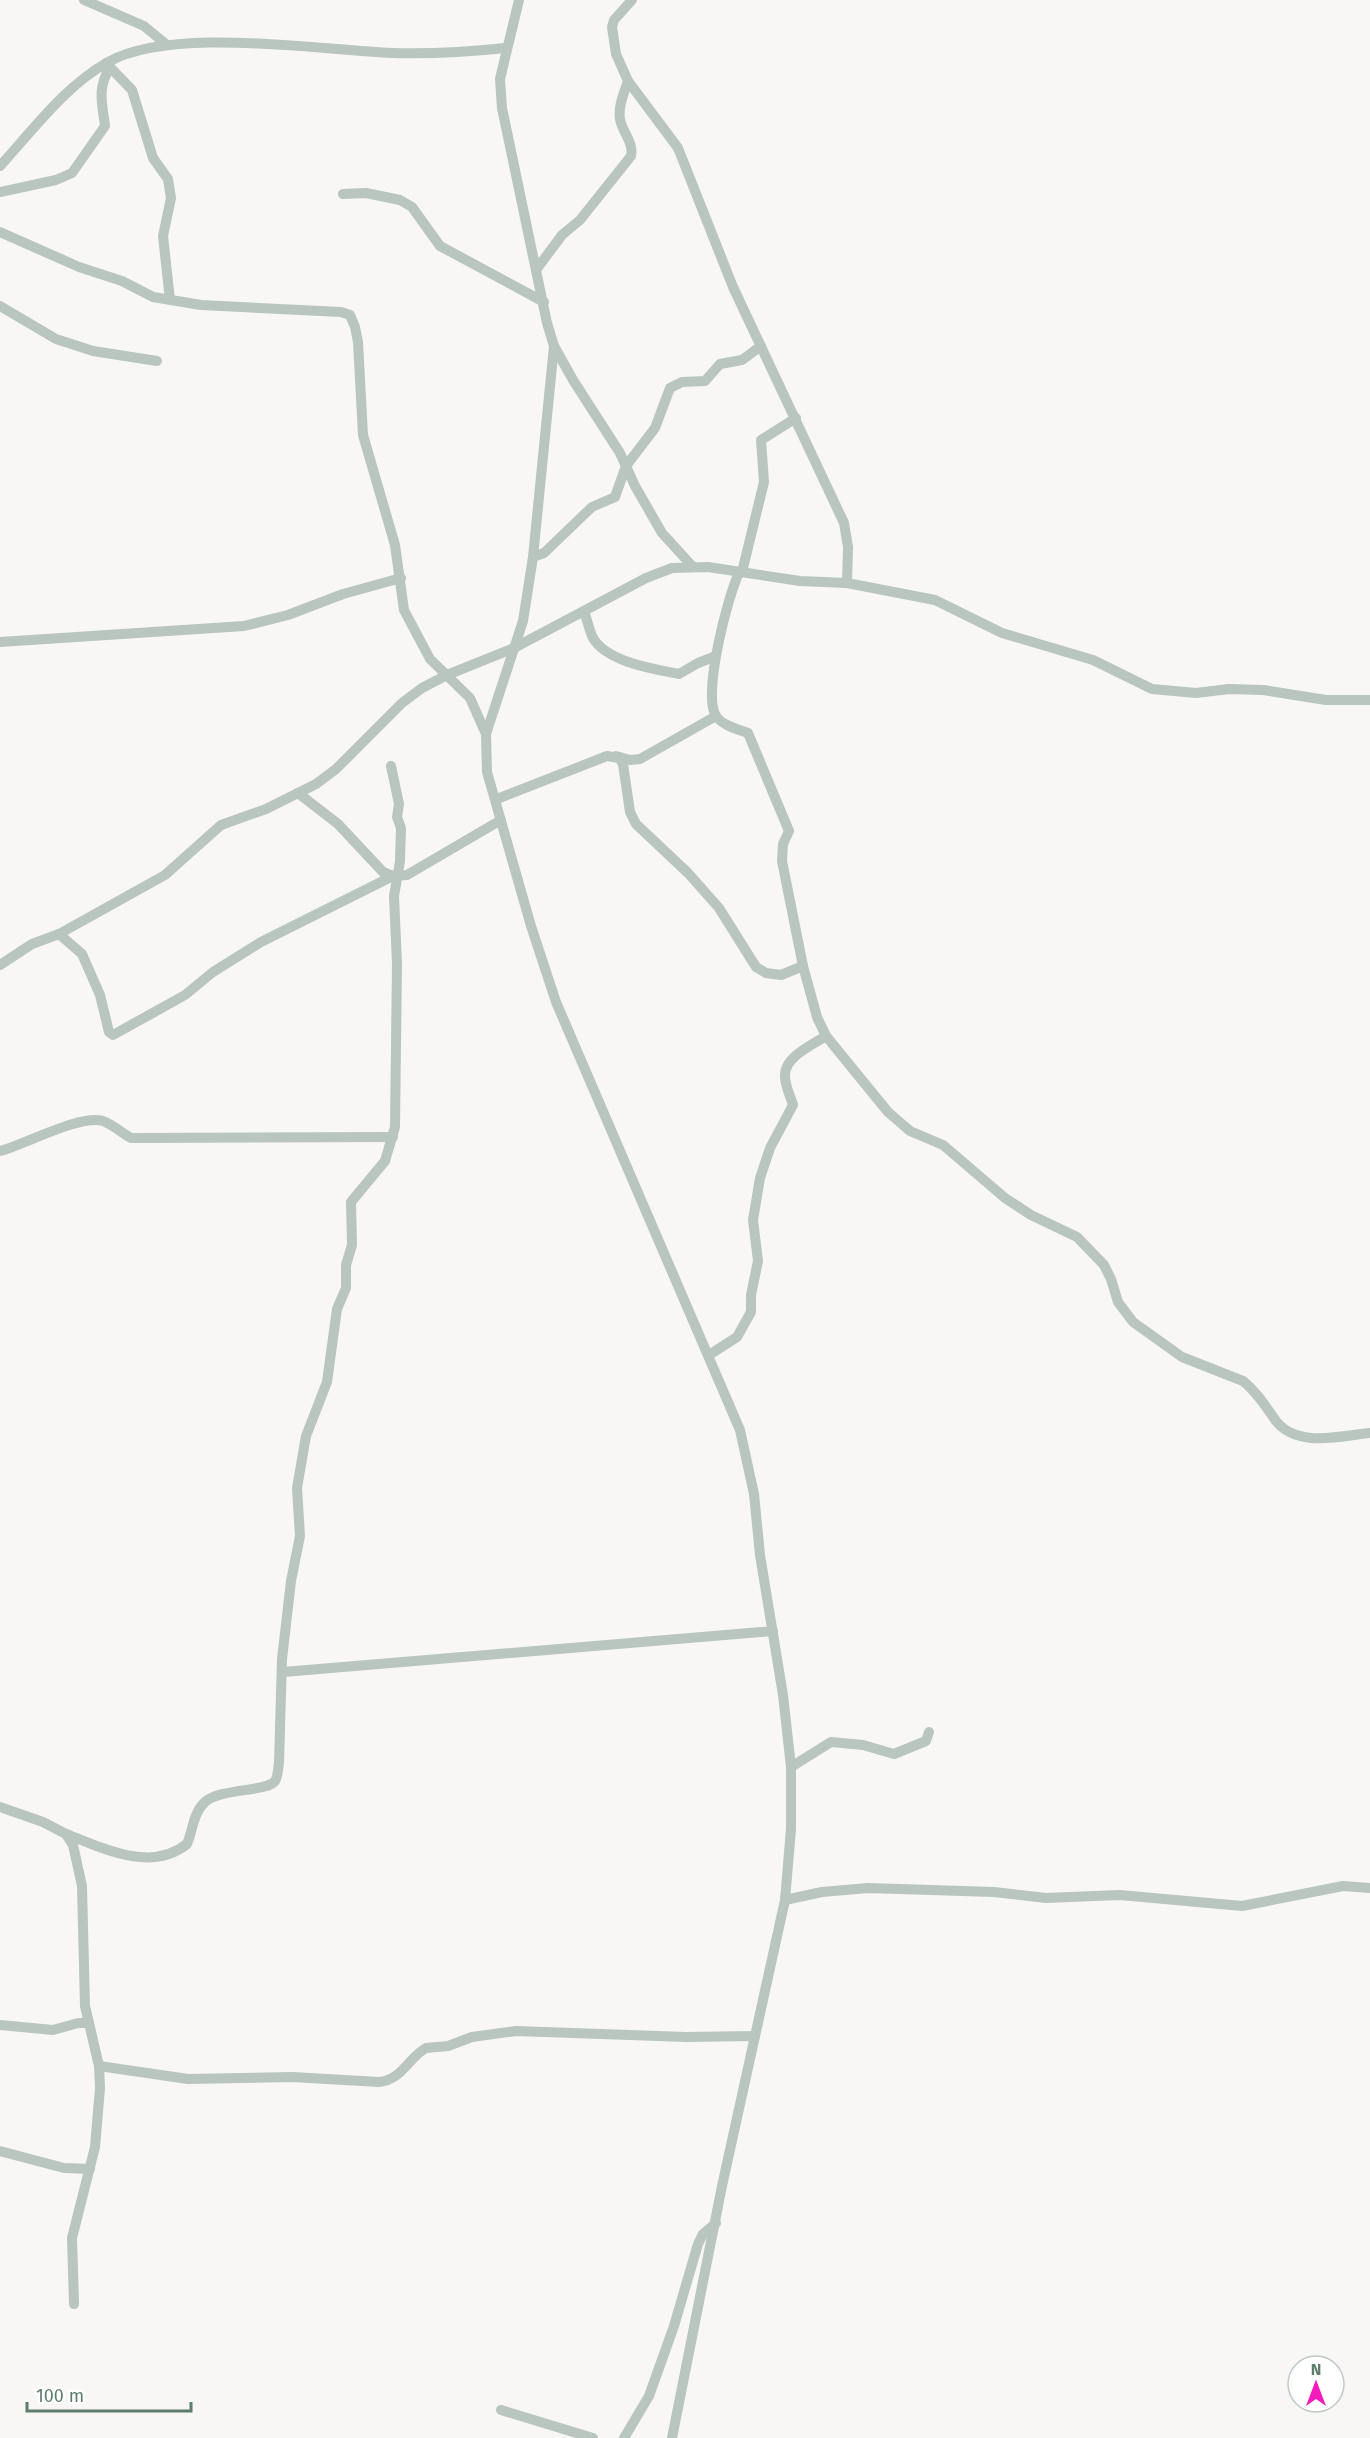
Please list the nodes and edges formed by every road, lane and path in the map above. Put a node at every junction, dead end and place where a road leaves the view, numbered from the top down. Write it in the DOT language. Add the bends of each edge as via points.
graph roads {
  1 [pos="84,0"];
  2 [pos="519,0"];
  3 [pos="632,0"];
  4 [pos="166,45"];
  5 [pos="505,48"];
  6 [pos="108,65"];
  7 [pos="628,81"];
  8 [pos="0,166"];
  9 [pos="0,192"];
  10 [pos="344,194"];
  11 [pos="0,232"];
  12 [pos="536,270"];
  13 [pos="170,300"];
  14 [pos="544,302"];
  15 [pos="0,306"];
  16 [pos="554,346"];
  17 [pos="761,346"];
  18 [pos="157,361"];
  19 [pos="796,418"];
  20 [pos="626,466"];
  21 [pos="534,557"];
  22 [pos="693,567"];
  23 [pos="741,573"];
  24 [pos="401,578"];
  25 [pos="847,583"];
  26 [pos="584,610"];
  27 [pos="0,642"];
  28 [pos="514,648"];
  29 [pos="716,656"];
  30 [pos="447,675"];
  31 [pos="1370,700"];
  32 [pos="716,716"];
  33 [pos="486,734"];
  34 [pos="613,756"];
  35 [pos="392,766"];
  36 [pos="298,793"];
  37 [pos="497,799"];
  38 [pos="501,820"];
  39 [pos="395,876"];
  40 [pos="59,934"];
  41 [pos="0,965"];
  42 [pos="803,966"];
  43 [pos="826,1036"];
  44 [pos="393,1137"];
  45 [pos="0,1151"];
  46 [pos="709,1355"];
  47 [pos="1370,1433"];
  48 [pos="773,1631"];
  49 [pos="283,1671"];
  50 [pos="929,1732"];
  51 [pos="791,1767"];
  52 [pos="0,1807"];
  53 [pos="66,1834"];
  54 [pos="1370,1888"];
  55 [pos="784,1900"];
  56 [pos="88,2023"];
  57 [pos="0,2025"];
  58 [pos="755,2036"];
  59 [pos="99,2066"];
  60 [pos="0,2151"];
  61 [pos="90,2169"];
  62 [pos="716,2223"];
  63 [pos="75,2304"];
  64 [pos="501,2410"];
  65 [pos="593,2438"];
  66 [pos="624,2438"];
  67 [pos="672,2438"];
  1 -- 4 [label="street" via="144,26"];
  2 -- 5 [label="street"];
  3 -- 7 [label="street" via="612,27 616,54"];
  4 -- 5 [label="street" via="261,45 392,53"];
  4 -- 6 [label="street" via="128,52"];
  5 -- 12 [label="street" via="500,79 502,108"];
  6 -- 8 [label="street" via="63,96"];
  6 -- 9 [label="street" via="100,91 105,126 72,173"];
  6 -- 13 [label="street" via="132,90 153,158 168,179 171,198 162,236"];
  7 -- 12 [label="street" via="620,120 631,156"];
  7 -- 17 [label="street" via="678,148 733,287"];
  10 -- 14 [label="street" via="366,193 400,200 412,207 440,246"];
  11 -- 13 [label="street" via="153,297"];
  12 -- 14 [label="street"];
  13 -- 24 [label="street" via="350,315 358,342 364,443 395,544"];
  14 -- 16 [label="street"];
  15 -- 18 [label="street" via="56,339 93,351"];
  16 -- 20 [label="street"];
  16 -- 21 [label="street"];
  17 -- 19 [label="street"];
  17 -- 20 [label="street" via="742,360 720,364 705,381 682,382 670,388 655,428"];
  19 -- 23 [label="street" via="761,440 764,482"];
  19 -- 25 [label="street" via="844,523 849,547"];
  20 -- 21 [label="street" via="615,497 597,503 544,553"];
  20 -- 22 [label="street" via="662,533"];
  21 -- 28 [label="street"];
  22 -- 23 [label="street"];
  22 -- 26 [label="street" via="666,569"];
  23 -- 25 [label="street"];
  23 -- 29 [label="street" via="731,590"];
  24 -- 27 [label="street" via="244,627"];
  24 -- 30 [label="street" via="404,610 413,629 430,659"];
  25 -- 31 [label="street" via="935,600 1002,633 1093,660 1152,689 1196,693 1263,690 1326,700"];
  26 -- 28 [label="street"];
  26 -- 29 [label="street" via="593,638 605,650 629,663 679,674"];
  28 -- 30 [label="street"];
  28 -- 33 [label="street"];
  29 -- 32 [label="street" via="712,693"];
  30 -- 33 [label="street" via="470,698"];
  30 -- 36 [label="street" via="402,703 336,769"];
  32 -- 34 [label="street" via="640,759"];
  32 -- 42 [label="street" via="748,733 789,831 782,861"];
  33 -- 37 [label="street" via="487,772"];
  34 -- 37 [label="street"];
  34 -- 42 [label="street" via="623,764 630,813 636,824 719,908 756,967 781,975"];
  35 -- 39 [label="street" via="401,828"];
  36 -- 39 [label="street" via="338,824 383,872"];
  36 -- 40 [label="street" via="221,825 165,875"];
  37 -- 38 [label="street"];
  38 -- 39 [label="street" via="407,875"];
  38 -- 46 [label="street" via="556,1002"];
  39 -- 40 [label="street" via="261,942 185,995 113,1035 82,954"];
  39 -- 44 [label="street"];
  40 -- 41 [label="street" via="32,944"];
  42 -- 43 [label="street"];
  43 -- 46 [label="street" via="801,1052 784,1073 793,1105 770,1148 760,1178 753,1220 758,1261 751,1311 737,1336"];
  43 -- 47 [label="street" via="899,1124 943,1145 1031,1215 1077,1237 1094,1253 1112,1280 1118,1302 1133,1322 1182,1357 1243,1381 1292,1435"];
  44 -- 45 [label="street" via="131,1138 103,1121 94,1120 60,1128"];
  44 -- 49 [label="street" via="385,1161 351,1202 352,1245 346,1264 346,1288 337,1309 327,1382 306,1436 297,1488 299,1551 291,1581"];
  46 -- 48 [label="street" via="740,1430 747,1459"];
  48 -- 49 [label="street"];
  48 -- 51 [label="street"];
  49 -- 53 [label="street" via="279,1763 275,1781 268,1787 217,1794 197,1813 187,1844 158,1856 147,1858 108,1851"];
  50 -- 51 [label="street" via="926,1741 897,1754 863,1745 827,1743"];
  51 -- 55 [label="street"];
  52 -- 53 [label="street"];
  53 -- 56 [label="street" via="73,1845 82,1886"];
  54 -- 55 [label="street" via="1343,1886 1242,1906 1120,1895 1046,1898 868,1888"];
  55 -- 58 [label="street"];
  56 -- 57 [label="street" via="53,2030"];
  56 -- 59 [label="street"];
  58 -- 59 [label="street" via="516,2031 426,2048 407,2068 379,2082 292,2077 188,2079"];
  58 -- 62 [label="street"];
  59 -- 61 [label="street" via="99,2116"];
  60 -- 61 [label="street" via="75,2170"];
  61 -- 63 [label="street" via="72,2238"];
  62 -- 66 [label="street" via="698,2244 648,2396"];
  62 -- 67 [label="street"];
  64 -- 65 [label="street"];
}
